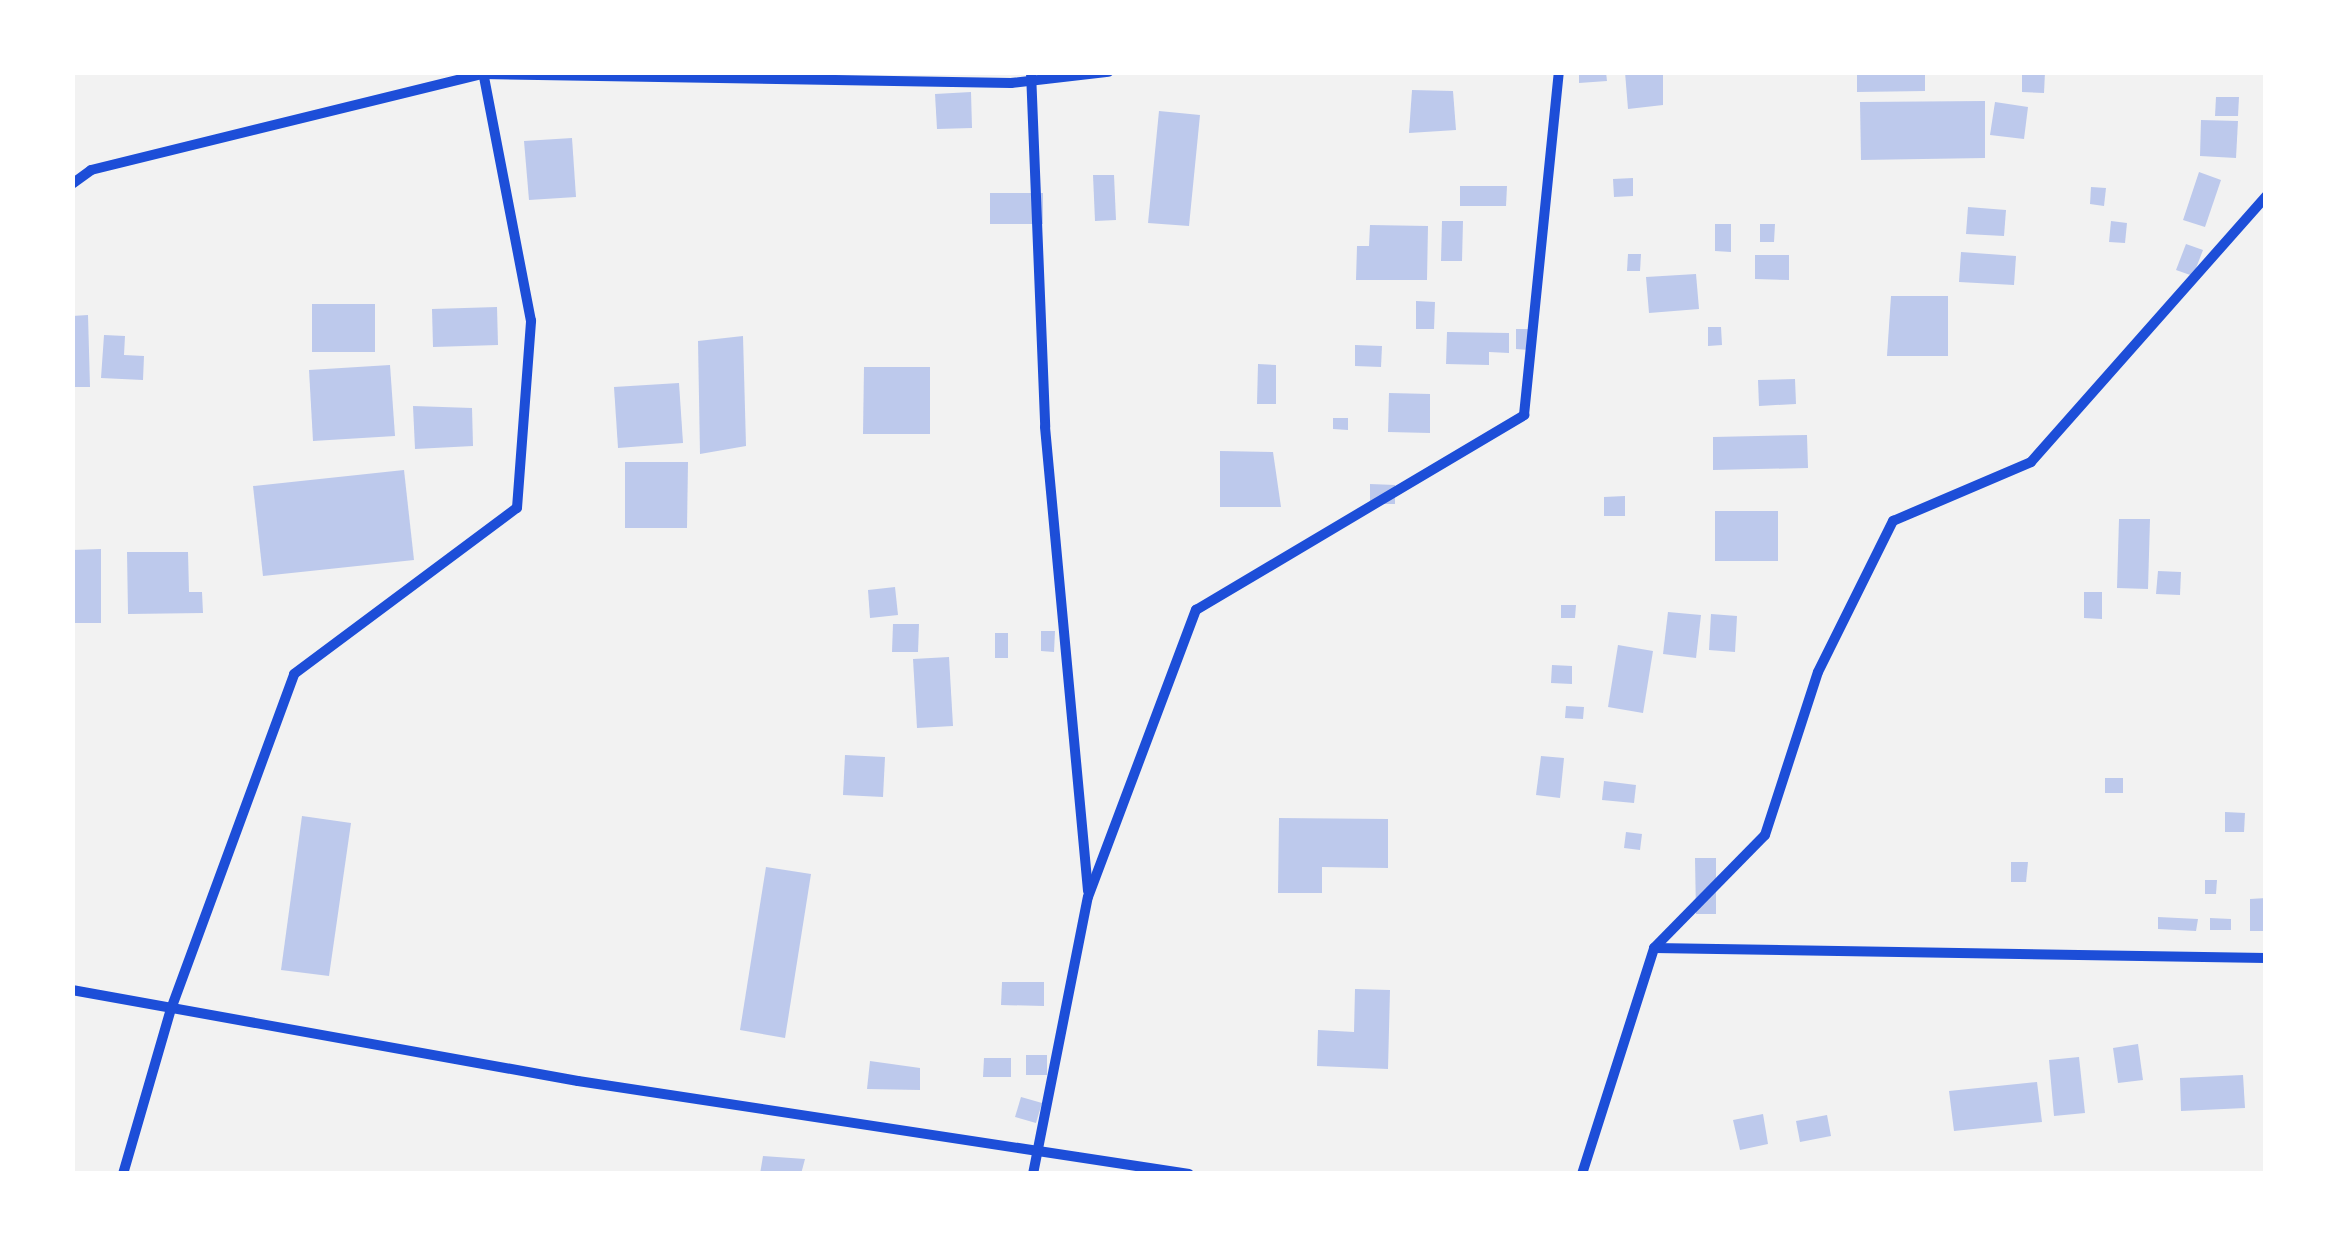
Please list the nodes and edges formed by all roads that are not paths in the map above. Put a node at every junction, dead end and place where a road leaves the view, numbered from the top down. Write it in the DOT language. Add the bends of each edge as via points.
graph roads {
  1 [pos="1108,72"];
  2 [pos="1558,72"];
  3 [pos="483,73"];
  4 [pos="1032,77"];
  5 [pos="72,184"];
  6 [pos="2266,196"];
  7 [pos="1088,897"];
  8 [pos="1654,948"];
  9 [pos="2266,958"];
  10 [pos="72,990"];
  11 [pos="171,1008"];
  12 [pos="1042,1157"];
  13 [pos="122,1174"];
  14 [pos="1033,1174"];
  15 [pos="1189,1174"];
  16 [pos="1582,1174"];
  1 -- 4 [label="street"];
  2 -- 7 [label="street" via="1524,415 1196,610"];
  3 -- 4 [label="street"];
  3 -- 5 [label="street" via="91,170"];
  3 -- 11 [label="street" via="531,320 517,508 294,674"];
  4 -- 7 [label="street" via="1045,427"];
  6 -- 8 [label="street" via="2030,462 1894,520 1818,672 1764,835"];
  7 -- 12 [label="street"];
  8 -- 9 [label="street"];
  8 -- 16 [label="street"];
  10 -- 11 [label="street"];
  11 -- 12 [label="street"];
  11 -- 13 [label="street"];
  12 -- 14 [label="street"];
  12 -- 15 [label="street"];
}
